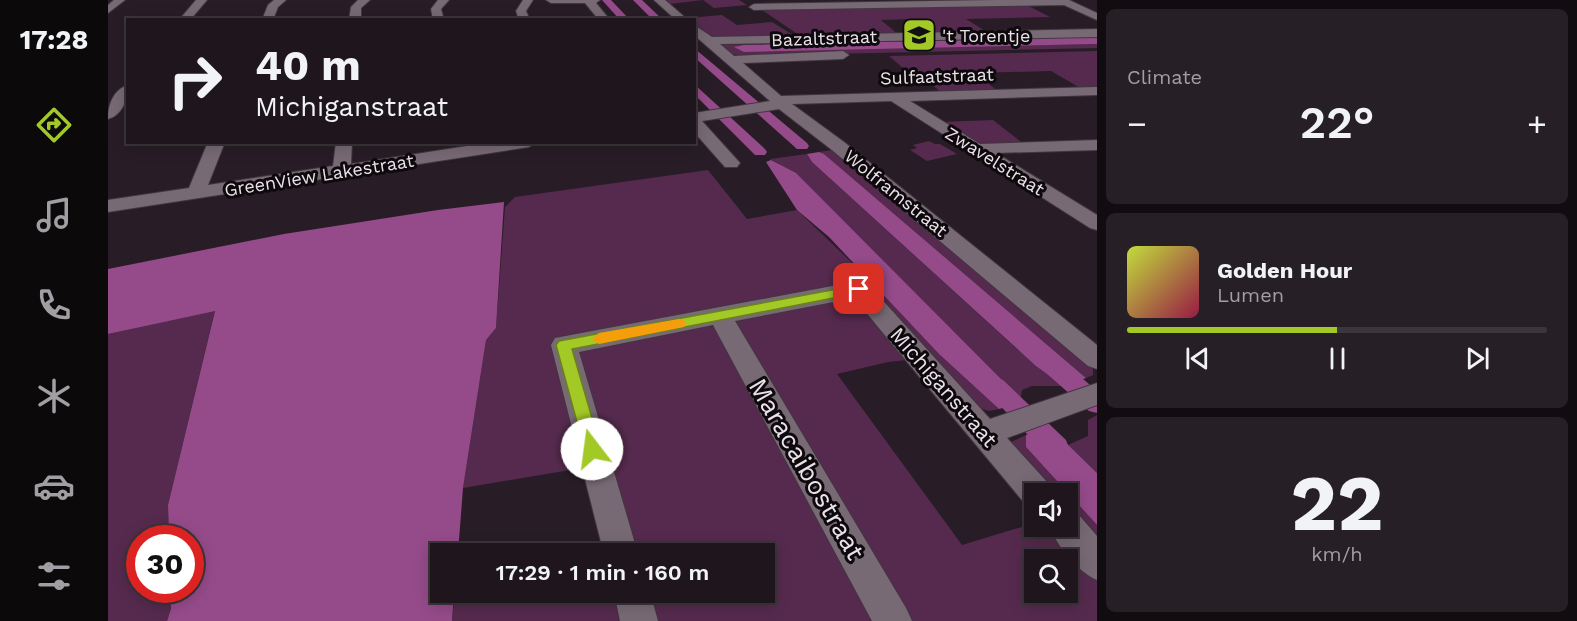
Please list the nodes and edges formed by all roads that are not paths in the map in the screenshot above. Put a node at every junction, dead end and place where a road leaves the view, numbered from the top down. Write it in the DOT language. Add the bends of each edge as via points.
graph roads {
  1 [pos="120,0"];
  2 [pos="202,0"];
  3 [pos="281,0"];
  4 [pos="365,0"];
  5 [pos="444,0"];
  6 [pos="528,0"];
  7 [pos="551,0"];
  8 [pos="588,0"];
  9 [pos="595,0"];
  10 [pos="659,0"];
  11 [pos="742,0"];
  12 [pos="1063,1"];
  13 [pos="859,3"];
  14 [pos="754,7"];
  15 [pos="108,10"];
  16 [pos="1097,17"];
  17 [pos="186,18"];
  18 [pos="268,18"];
  19 [pos="355,18"];
  20 [pos="438,18"];
  21 [pos="524,18"];
  22 [pos="603,18"];
  23 [pos="681,18"];
  24 [pos="696,30"];
  25 [pos="1097,33"];
  26 [pos="802,39"];
  27 [pos="711,41"];
  28 [pos="861,54"];
  29 [pos="733,60"];
  30 [pos="1097,91"];
  31 [pos="126,92"];
  32 [pos="894,97"];
  33 [pos="779,103"];
  34 [pos="108,114"];
  35 [pos="698,118"];
  36 [pos="215,144"];
  37 [pos="344,144"];
  38 [pos="506,144"];
  39 [pos="1097,145"];
  40 [pos="472,147"];
  41 [pos="977,149"];
  42 [pos="731,163"];
  43 [pos="342,171"];
  44 [pos="196,193"];
  45 [pos="108,206"];
  46 [pos="1094,221"];
  47 [pos="720,316"];
  48 [pos="1097,359"];
  49 [pos="1087,398"];
  50 [pos="994,431"];
  51 [pos="1029,483"];
  52 [pos="1075,537"];
  53 [pos="618,543"];
  54 [pos="1097,562"];
  55 [pos="635,603"];
  56 [pos="639,621"];
  57 [pos="893,621"];
  1 -- 15 [label="street"];
  2 -- 17 [label="street"];
  3 -- 18 [label="street" via="273,5"];
  4 -- 19 [label="street" via="356,7"];
  5 -- 20 [label="street" via="436,9"];
  6 -- 21 [label="street" via="520,10"];
  7 -- 8 [label="street"];
  8 -- 9 [label="street"];
  8 -- 22 [label="street"];
  10 -- 23 [label="street"];
  11 -- 14 [label="street"];
  12 -- 13 [label="street"];
  12 -- 16 [label="street"];
  13 -- 14 [label="street"];
  14 -- 26 [label="street"];
  24 -- 27 [label="street, Wolframstraat"];
  25 -- 26 [label="street"];
  26 -- 27 [label="street"];
  27 -- 29 [label="street, Wolframstraat"];
  28 -- 29 [label="street, Bazaltstraat"];
  29 -- 33 [label="street, Wolframstraat"];
  30 -- 32 [label="street, Sulfaatstraat"];
  31 -- 34 [label="street"];
  32 -- 33 [label="street, Sulfaatstraat"];
  32 -- 41 [label="street, Zwavelstraat"];
  33 -- 35 [label="street"];
  33 -- 48 [label="street, Wolframstraat" via="848,154"];
  35 -- 42 [label="street"];
  36 -- 44 [label="street"];
  37 -- 43 [label="street"];
  38 -- 40 [label="street, GreenView Lakestraat"];
  39 -- 41 [label="street"];
  40 -- 43 [label="street, GreenView Lakestraat"];
  41 -- 46 [label="street, Zwavelstraat"];
  43 -- 44 [label="street, GreenView Lakestraat"];
  44 -- 45 [label="street, GreenView Lakestraat"];
  47 -- 50 [label="street, Michiganstraat" via="859,289"];
  47 -- 53 [label="street, Michiganstraat" via="564,345"];
  47 -- 57 [label="street, Maracaibostraat"];
  49 -- 50 [label="street"];
  50 -- 51 [label="street, Michiganstraat"];
  52 -- 54 [label="street"];
  55 -- 56 [label="street"];
}
